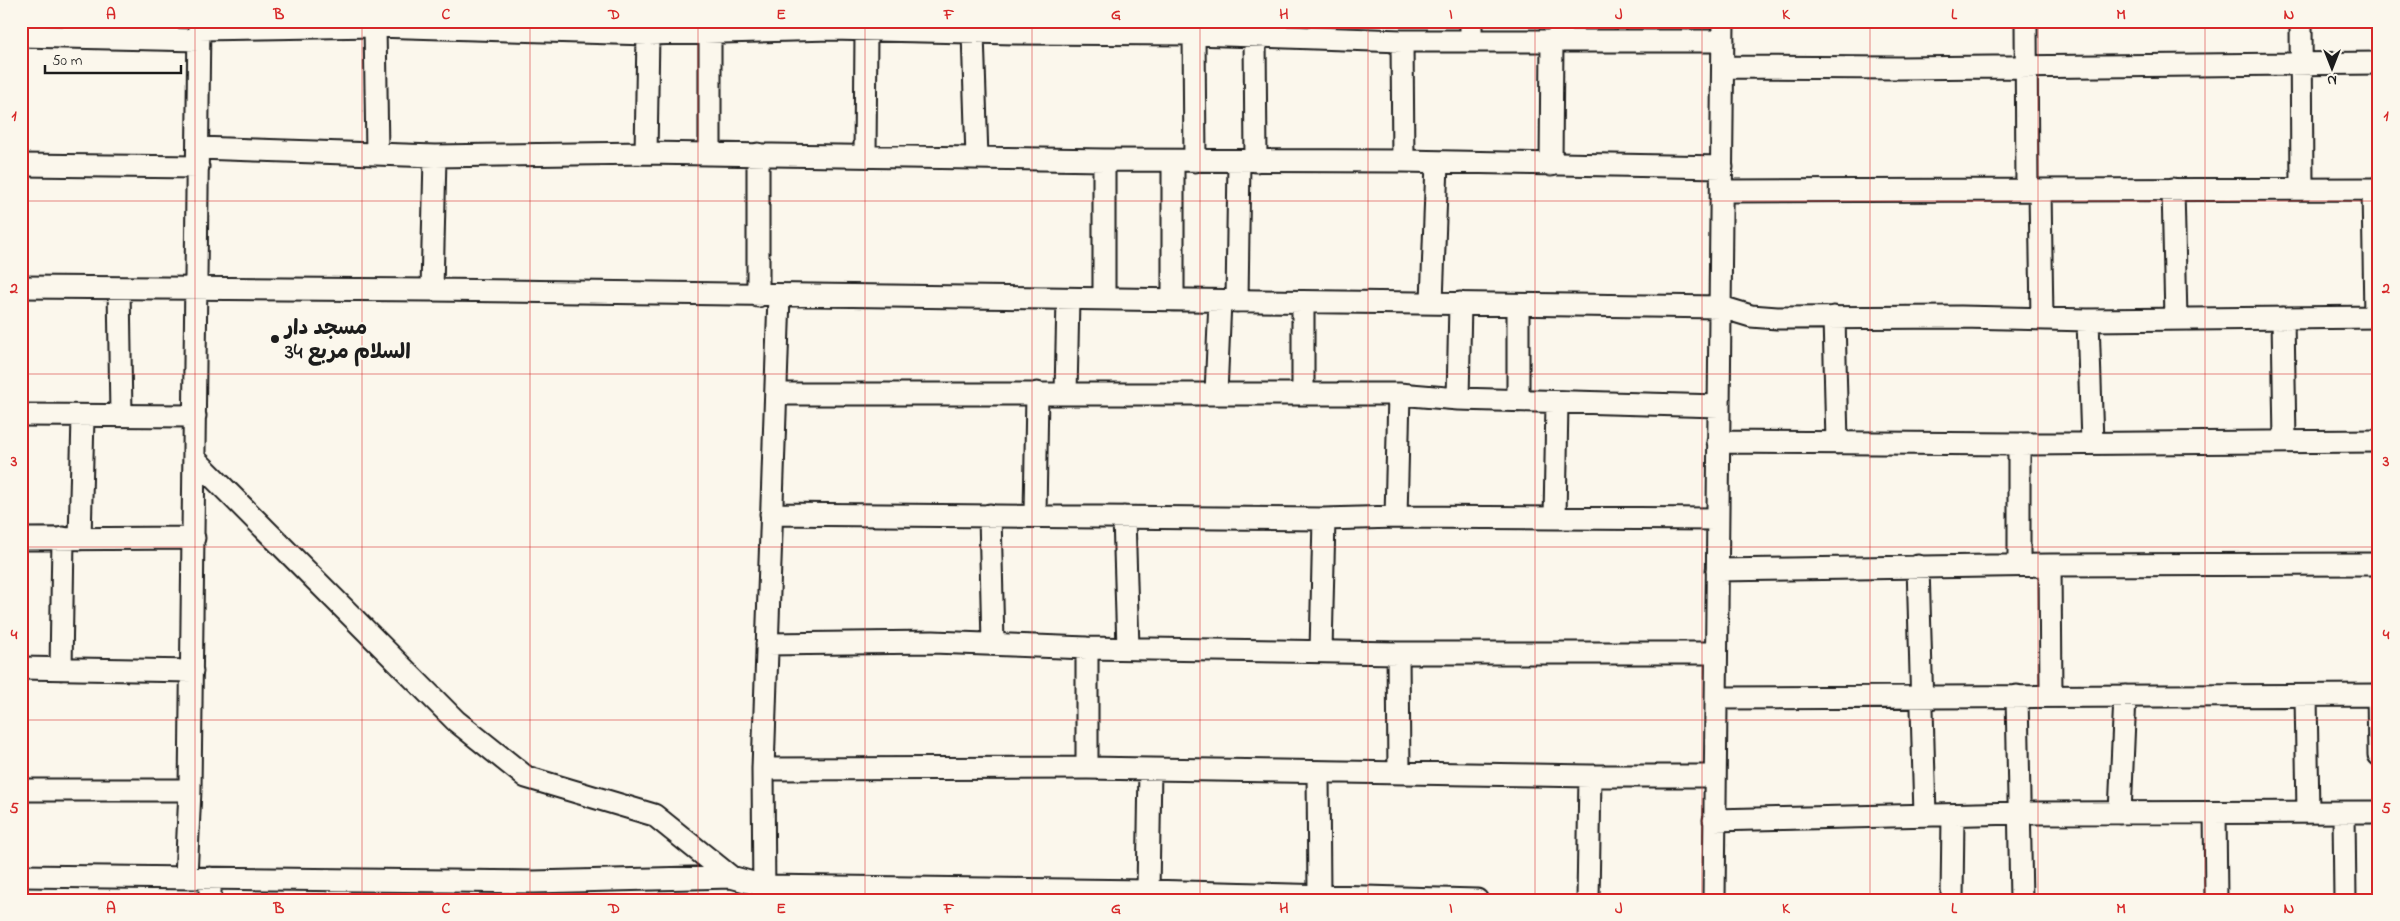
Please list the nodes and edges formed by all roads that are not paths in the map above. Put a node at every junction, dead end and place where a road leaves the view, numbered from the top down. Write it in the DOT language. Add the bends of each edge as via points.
graph roads {
  1 [pos="2026,21"];
  2 [pos="2301,21"];
  3 [pos="446,24"];
  4 [pos="831,25"];
  5 [pos="375,26"];
  6 [pos="541,26"];
  7 [pos="760,26"];
  8 [pos="1015,27"];
  9 [pos="1114,27"];
  10 [pos="199,30"];
  11 [pos="1371,30"];
  12 [pos="1471,31"];
  13 [pos="1723,31"];
  14 [pos="710,32"];
  15 [pos="866,32"];
  16 [pos="1265,32"];
  17 [pos="973,33"];
  18 [pos="648,34"];
  19 [pos="1194,34"];
  20 [pos="21,36"];
  21 [pos="1552,40"];
  22 [pos="1402,41"];
  23 [pos="2302,63"];
  24 [pos="2379,63"];
  25 [pos="2026,65"];
  26 [pos="1724,67"];
  27 [pos="377,153"];
  28 [pos="646,153"];
  29 [pos="710,154"];
  30 [pos="758,154"];
  31 [pos="435,156"];
  32 [pos="865,156"];
  33 [pos="198,157"];
  34 [pos="977,158"];
  35 [pos="1104,160"];
  36 [pos="1173,161"];
  37 [pos="1195,161"];
  38 [pos="1247,161"];
  39 [pos="1403,161"];
  40 [pos="1436,163"];
  41 [pos="21,165"];
  42 [pos="1551,165"];
  43 [pos="1722,167"];
  44 [pos="2172,189"];
  45 [pos="2302,189"];
  46 [pos="2376,189"];
  47 [pos="2034,190"];
  48 [pos="1722,191"];
  49 [pos="21,287"];
  50 [pos="119,288"];
  51 [pos="197,288"];
  52 [pos="432,290"];
  53 [pos="769,296"];
  54 [pos="1068,299"];
  55 [pos="1104,299"];
  56 [pos="1173,300"];
  57 [pos="1229,301"];
  58 [pos="1303,302"];
  59 [pos="1432,302"];
  60 [pos="1460,303"];
  61 [pos="1518,305"];
  62 [pos="1721,307"];
  63 [pos="2377,316"];
  64 [pos="1834,317"];
  65 [pos="2283,318"];
  66 [pos="2042,319"];
  67 [pos="2176,319"];
  68 [pos="2088,320"];
  69 [pos="1037,393"];
  70 [pos="1303,393"];
  71 [pos="777,394"];
  72 [pos="1066,394"];
  73 [pos="1216,394"];
  74 [pos="1399,394"];
  75 [pos="1458,398"];
  76 [pos="1518,401"];
  77 [pos="1557,402"];
  78 [pos="1719,406"];
  79 [pos="121,415"];
  80 [pos="21,416"];
  81 [pos="195,416"];
  82 [pos="83,417"];
  83 [pos="2379,441"];
  84 [pos="1718,442"];
  85 [pos="2285,442"];
  86 [pos="1837,443"];
  87 [pos="2092,443"];
  88 [pos="2019,444"];
  89 [pos="195,459"];
  90 [pos="771,514"];
  91 [pos="990,515"];
  92 [pos="1036,515"];
  93 [pos="1124,518"];
  94 [pos="1396,518"];
  95 [pos="1555,518"];
  96 [pos="1324,519"];
  97 [pos="1717,519"];
  98 [pos="72,538"];
  99 [pos="194,538"];
  100 [pos="21,539"];
  101 [pos="2379,564"];
  102 [pos="2020,565"];
  103 [pos="2050,565"];
  104 [pos="1918,566"];
  105 [pos="1717,570"];
  106 [pos="767,644"];
  107 [pos="993,644"];
  108 [pos="1087,648"];
  109 [pos="1128,648"];
  110 [pos="1321,650"];
  111 [pos="1398,653"];
  112 [pos="1716,653"];
  113 [pos="21,668"];
  114 [pos="61,669"];
  115 [pos="192,671"];
  116 [pos="2051,695"];
  117 [pos="2378,695"];
  118 [pos="2017,696"];
  119 [pos="2125,696"];
  120 [pos="2306,697"];
  121 [pos="1716,698"];
  122 [pos="1922,699"];
  123 [pos="2379,754"];
  124 [pos="1087,768"];
  125 [pos="763,769"];
  126 [pos="1150,769"];
  127 [pos="1318,772"];
  128 [pos="1399,772"];
  129 [pos="1590,776"];
  130 [pos="1715,776"];
  131 [pos="21,790"];
  132 [pos="190,790"];
  133 [pos="2308,812"];
  134 [pos="2379,812"];
  135 [pos="2020,813"];
  136 [pos="2120,813"];
  137 [pos="2215,813"];
  138 [pos="2344,813"];
  139 [pos="1925,815"];
  140 [pos="1953,815"];
  141 [pos="1714,820"];
  142 [pos="21,876"];
  143 [pos="186,877"];
  144 [pos="730,877"];
  145 [pos="210,878"];
  146 [pos="339,890"];
  147 [pos="1148,890"];
  148 [pos="534,891"];
  149 [pos="764,893"];
  150 [pos="1023,895"];
  151 [pos="1319,895"];
  152 [pos="1225,896"];
  153 [pos="1380,899"];
  154 [pos="210,900"];
  155 [pos="1477,900"];
  156 [pos="1588,900"];
  157 [pos="1714,900"];
  158 [pos="1952,900"];
  159 [pos="2021,900"];
  160 [pos="2216,900"];
  161 [pos="2345,900"];
  1 -- 25 [label="street"];
  2 -- 23 [label="street"];
  3 -- 5 [label="street"];
  3 -- 6 [label="street"];
  4 -- 7 [label="street"];
  4 -- 15 [label="street"];
  5 -- 10 [label="street"];
  5 -- 27 [label="street"];
  6 -- 18 [label="street"];
  7 -- 14 [label="street"];
  8 -- 9 [label="street"];
  8 -- 17 [label="street"];
  9 -- 19 [label="street"];
  10 -- 20 [label="street"];
  10 -- 33 [label="street"];
  11 -- 16 [label="street"];
  11 -- 22 [label="street"];
  12 -- 21 [label="street"];
  12 -- 22 [label="street"];
  13 -- 21 [label="street"];
  13 -- 26 [label="street"];
  14 -- 18 [label="street"];
  14 -- 29 [label="street"];
  15 -- 17 [label="street"];
  15 -- 32 [label="street"];
  16 -- 19 [label="street"];
  16 -- 38 [label="street"];
  17 -- 34 [label="street"];
  18 -- 28 [label="street"];
  19 -- 37 [label="street"];
  21 -- 42 [label="street"];
  22 -- 39 [label="street"];
  23 -- 24 [label="street"];
  23 -- 25 [label="street"];
  23 -- 45 [label="street"];
  25 -- 26 [label="street"];
  25 -- 47 [label="street"];
  26 -- 43 [label="street"];
  27 -- 31 [label="street"];
  27 -- 33 [label="street"];
  28 -- 29 [label="street"];
  28 -- 31 [label="street"];
  29 -- 30 [label="street"];
  30 -- 32 [label="street"];
  30 -- 53 [label="street"];
  31 -- 52 [label="street"];
  32 -- 34 [label="street"];
  33 -- 41 [label="street"];
  33 -- 51 [label="street"];
  34 -- 35 [label="street"];
  35 -- 36 [label="street"];
  35 -- 55 [label="street"];
  36 -- 37 [label="street"];
  36 -- 56 [label="street"];
  37 -- 38 [label="street"];
  38 -- 39 [label="street"];
  38 -- 57 [label="street"];
  39 -- 40 [label="street"];
  40 -- 42 [label="street"];
  40 -- 59 [label="street"];
  42 -- 43 [label="street"];
  43 -- 48 [label="street"];
  44 -- 45 [label="street"];
  44 -- 47 [label="street"];
  44 -- 67 [label="street"];
  45 -- 46 [label="street"];
  46 -- 63 [label="street"];
  47 -- 48 [label="street"];
  47 -- 66 [label="street"];
  48 -- 62 [label="street"];
  49 -- 50 [label="street"];
  50 -- 51 [label="street"];
  50 -- 79 [label="street"];
  51 -- 52 [label="street"];
  51 -- 81 [label="street"];
  52 -- 53 [label="street"];
  53 -- 54 [label="street"];
  53 -- 71 [label="street"];
  54 -- 55 [label="street"];
  54 -- 72 [label="street"];
  55 -- 56 [label="street"];
  56 -- 57 [label="street"];
  57 -- 58 [label="street"];
  57 -- 73 [label="street"];
  58 -- 59 [label="street"];
  58 -- 70 [label="street"];
  59 -- 60 [label="street"];
  60 -- 61 [label="street"];
  60 -- 75 [label="street"];
  61 -- 62 [label="street"];
  61 -- 76 [label="street"];
  62 -- 64 [label="street" via="1751,316"];
  62 -- 78 [label="street"];
  63 -- 65 [label="street"];
  64 -- 66 [label="street"];
  64 -- 86 [label="street"];
  65 -- 67 [label="street"];
  65 -- 85 [label="street"];
  66 -- 68 [label="street"];
  67 -- 68 [label="street"];
  68 -- 87 [label="street"];
  69 -- 71 [label="street"];
  69 -- 72 [label="street"];
  69 -- 92 [label="street"];
  70 -- 73 [label="street"];
  70 -- 74 [label="street"];
  71 -- 90 [label="street"];
  72 -- 73 [label="street"];
  74 -- 75 [label="street"];
  74 -- 94 [label="street"];
  75 -- 76 [label="street"];
  76 -- 77 [label="street"];
  77 -- 78 [label="street"];
  77 -- 95 [label="street"];
  78 -- 84 [label="street"];
  79 -- 81 [label="street"];
  79 -- 82 [label="street"];
  80 -- 82 [label="street"];
  81 -- 89 [label="street"];
  82 -- 98 [label="street"];
  83 -- 85 [label="street"];
  84 -- 86 [label="street"];
  84 -- 97 [label="street"];
  85 -- 87 [label="street"];
  86 -- 88 [label="street"];
  87 -- 88 [label="street"];
  88 -- 102 [label="street"];
  89 -- 99 [label="street"];
  89 -- 144 [label="street" via="456,721 518,771 526,777 654,814"];
  90 -- 91 [label="street"];
  90 -- 106 [label="street"];
  91 -- 92 [label="street"];
  91 -- 107 [label="street"];
  92 -- 93 [label="street"];
  93 -- 96 [label="street"];
  93 -- 109 [label="street"];
  94 -- 95 [label="street"];
  94 -- 96 [label="street"];
  95 -- 97 [label="street"];
  96 -- 110 [label="street"];
  97 -- 105 [label="street"];
  98 -- 99 [label="street"];
  98 -- 100 [label="street"];
  98 -- 114 [label="street"];
  99 -- 115 [label="street"];
  101 -- 103 [label="street"];
  102 -- 103 [label="street"];
  102 -- 104 [label="street"];
  103 -- 116 [label="street"];
  104 -- 105 [label="street"];
  104 -- 122 [label="street"];
  105 -- 112 [label="street"];
  106 -- 107 [label="street"];
  106 -- 125 [label="street"];
  107 -- 108 [label="street"];
  108 -- 109 [label="street"];
  108 -- 124 [label="street"];
  109 -- 110 [label="street"];
  110 -- 111 [label="street"];
  111 -- 112 [label="street"];
  111 -- 128 [label="street"];
  112 -- 121 [label="street"];
  113 -- 114 [label="street"];
  114 -- 115 [label="street"];
  115 -- 132 [label="street"];
  116 -- 118 [label="street"];
  116 -- 119 [label="street"];
  117 -- 120 [label="street"];
  117 -- 123 [label="street"];
  118 -- 122 [label="street"];
  118 -- 135 [label="street"];
  119 -- 120 [label="street"];
  119 -- 136 [label="street"];
  120 -- 133 [label="street"];
  121 -- 122 [label="street"];
  121 -- 130 [label="street"];
  122 -- 139 [label="street"];
  124 -- 125 [label="street"];
  124 -- 126 [label="street"];
  125 -- 149 [label="street"];
  126 -- 127 [label="street"];
  126 -- 147 [label="street"];
  127 -- 128 [label="street"];
  127 -- 151 [label="street"];
  128 -- 129 [label="street"];
  129 -- 130 [label="street"];
  129 -- 156 [label="street"];
  130 -- 141 [label="street"];
  131 -- 132 [label="street"];
  132 -- 143 [label="street"];
  133 -- 137 [label="street"];
  133 -- 138 [label="street"];
  134 -- 138 [label="street"];
  135 -- 136 [label="street"];
  135 -- 140 [label="street"];
  135 -- 159 [label="street"];
  136 -- 137 [label="street"];
  137 -- 160 [label="street"];
  138 -- 161 [label="street"];
  139 -- 140 [label="street"];
  139 -- 141 [label="street"];
  140 -- 158 [label="street"];
  141 -- 157 [label="street"];
  142 -- 143 [label="street"];
  143 -- 145 [label="street"];
  144 -- 148 [label="street"];
  144 -- 149 [label="street"];
  145 -- 146 [label="street"];
  145 -- 154 [label="street"];
  146 -- 148 [label="street"];
  147 -- 150 [label="street"];
  147 -- 152 [label="street"];
  149 -- 150 [label="street"];
  151 -- 152 [label="street"];
  151 -- 153 [label="street"];
  153 -- 155 [label="street"];
}
